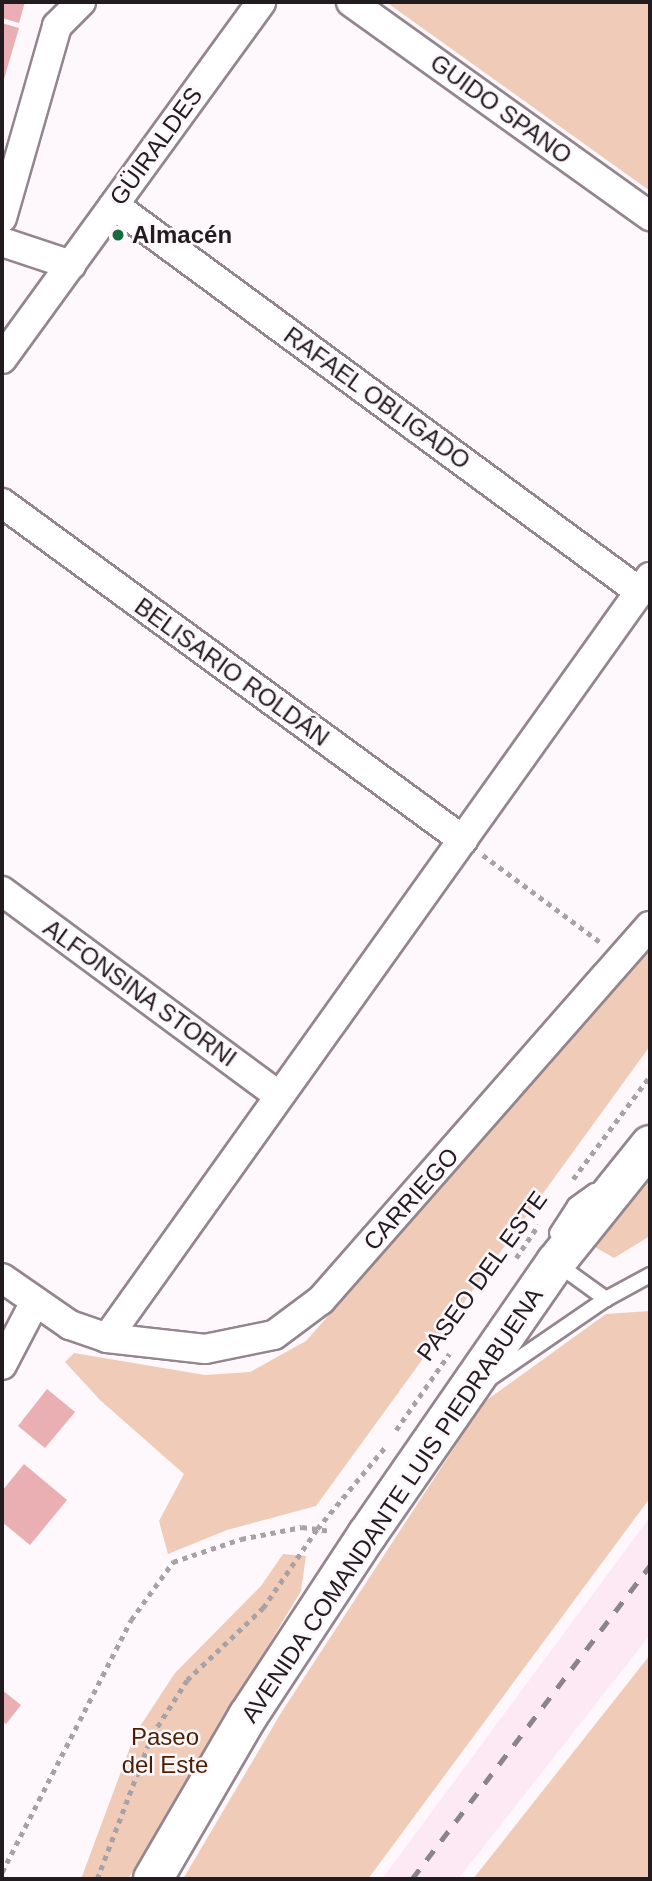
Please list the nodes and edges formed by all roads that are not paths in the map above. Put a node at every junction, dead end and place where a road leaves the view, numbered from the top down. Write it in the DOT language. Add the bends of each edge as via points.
graph roads {
  1 [pos="80,2"];
  2 [pos="261,2"];
  3 [pos="351,2"];
  4 [pos="114,205"];
  5 [pos="650,216"];
  6 [pos="2,218"];
  7 [pos="2,242"];
  8 [pos="71,265"];
  9 [pos="11,331"];
  10 [pos="2,359"];
  11 [pos="2,503"];
  12 [pos="645,584"];
  13 [pos="463,840"];
  14 [pos="2,891"];
  15 [pos="650,926"];
  16 [pos="278,1094"];
  17 [pos="650,1144"];
  18 [pos="556,1262"];
  19 [pos="650,1275"];
  20 [pos="2,1278"];
  21 [pos="606,1299"];
  22 [pos="36,1302"];
  23 [pos="107,1338"];
  24 [pos="2,1365"];
  25 [pos="463,1398"];
  26 [pos="153,1879"];
  1 -- 6 [label="street" via="57,26"];
  2 -- 4 [label="street, GÜIRALDES"];
  3 -- 5 [label="street, GUIDO SPANO"];
  4 -- 8 [label="street, GÜIRALDES"];
  4 -- 12 [label="street, RAFAEL OBLIGADO"];
  7 -- 8 [label="street"];
  8 -- 9 [label="street, GÜIRALDES"];
  9 -- 10 [label="street, GÜIRALDES"];
  11 -- 13 [label="street, BELISARIO ROLDÁN"];
  12 -- 13 [label="street"];
  13 -- 16 [label="street"];
  14 -- 16 [label="street, ALFONSINA STORNI"];
  15 -- 23 [label="street, CARRIEGO" via="321,1300 274,1335 205,1349"];
  16 -- 23 [label="street"];
  17 -- 18 [label="main road, AVENIDA COMANDANTE LUIS PIEDRABUENA"];
  18 -- 21 [label="lane"];
  18 -- 25 [label="main road, AVENIDA COMANDANTE LUIS PIEDRABUENA"];
  19 -- 21 [label="lane"];
  20 -- 22 [label="street, CARRIEGO"];
  21 -- 25 [label="lane"];
  22 -- 23 [label="street, CARRIEGO" via="70,1325"];
  22 -- 24 [label="street"];
  25 -- 26 [label="main road, AVENIDA COMANDANTE LUIS PIEDRABUENA" via="248,1716"];
}
